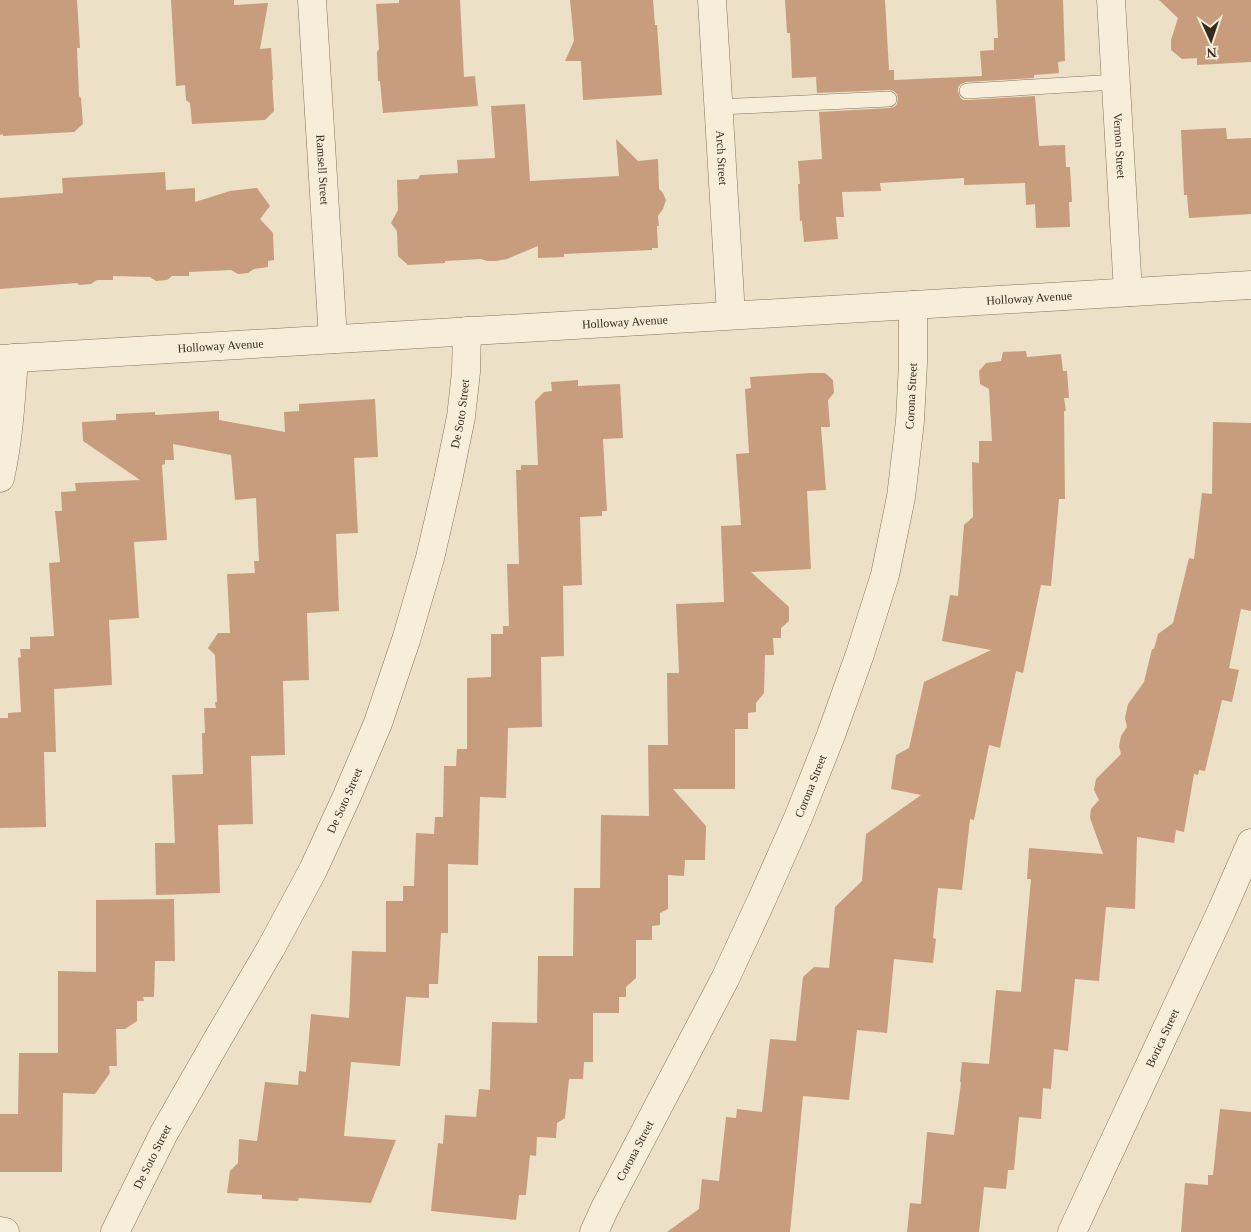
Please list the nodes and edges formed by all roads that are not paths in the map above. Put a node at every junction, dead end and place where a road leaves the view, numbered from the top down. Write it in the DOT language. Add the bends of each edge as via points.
graph roads {
  1 [pos="312,0"];
  2 [pos="712,0"];
  3 [pos="1111,0"];
  4 [pos="1116,82"];
  5 [pos="967,91"];
  6 [pos="889,98"];
  7 [pos="718,107"];
  8 [pos="1251,285"];
  9 [pos="1128,292"];
  10 [pos="914,304"];
  11 [pos="731,315"];
  12 [pos="467,331"];
  13 [pos="333,340"];
  14 [pos="7,359"];
  15 [pos="0,478"];
  16 [pos="1251,843"];
  17 [pos="0,1232"];
  18 [pos="5,1232"];
  19 [pos="116,1232"];
  20 [pos="594,1232"];
  21 [pos="1072,1232"];
  1 -- 13 [label="street, Ramsell Street"];
  2 -- 7 [label="street, Arch Street"];
  3 -- 4 [label="street, Vernon Street"];
  4 -- 5 [label="lane"];
  4 -- 9 [label="street, Vernon Street"];
  6 -- 7 [label="lane"];
  7 -- 11 [label="street, Arch Street"];
  8 -- 9 [label="street, Holloway Avenue"];
  9 -- 10 [label="street, Holloway Avenue"];
  10 -- 11 [label="street, Holloway Avenue"];
  10 -- 20 [label="street, Corona Street" via="914,363 901,497 885,575 860,654 798,818 763,897 725,979"];
  11 -- 12 [label="street, Holloway Avenue"];
  12 -- 13 [label="street, Holloway Avenue"];
  12 -- 19 [label="street, De Soto Street" via="461,416 448,480 430,558 378,723 313,870 164,1133"];
  13 -- 14 [label="street, Holloway Avenue"];
  14 -- 15 [label="street" via="10,413"];
  16 -- 21 [label="street, Borica Street"];
  17 -- 18 [label="street"];
}
